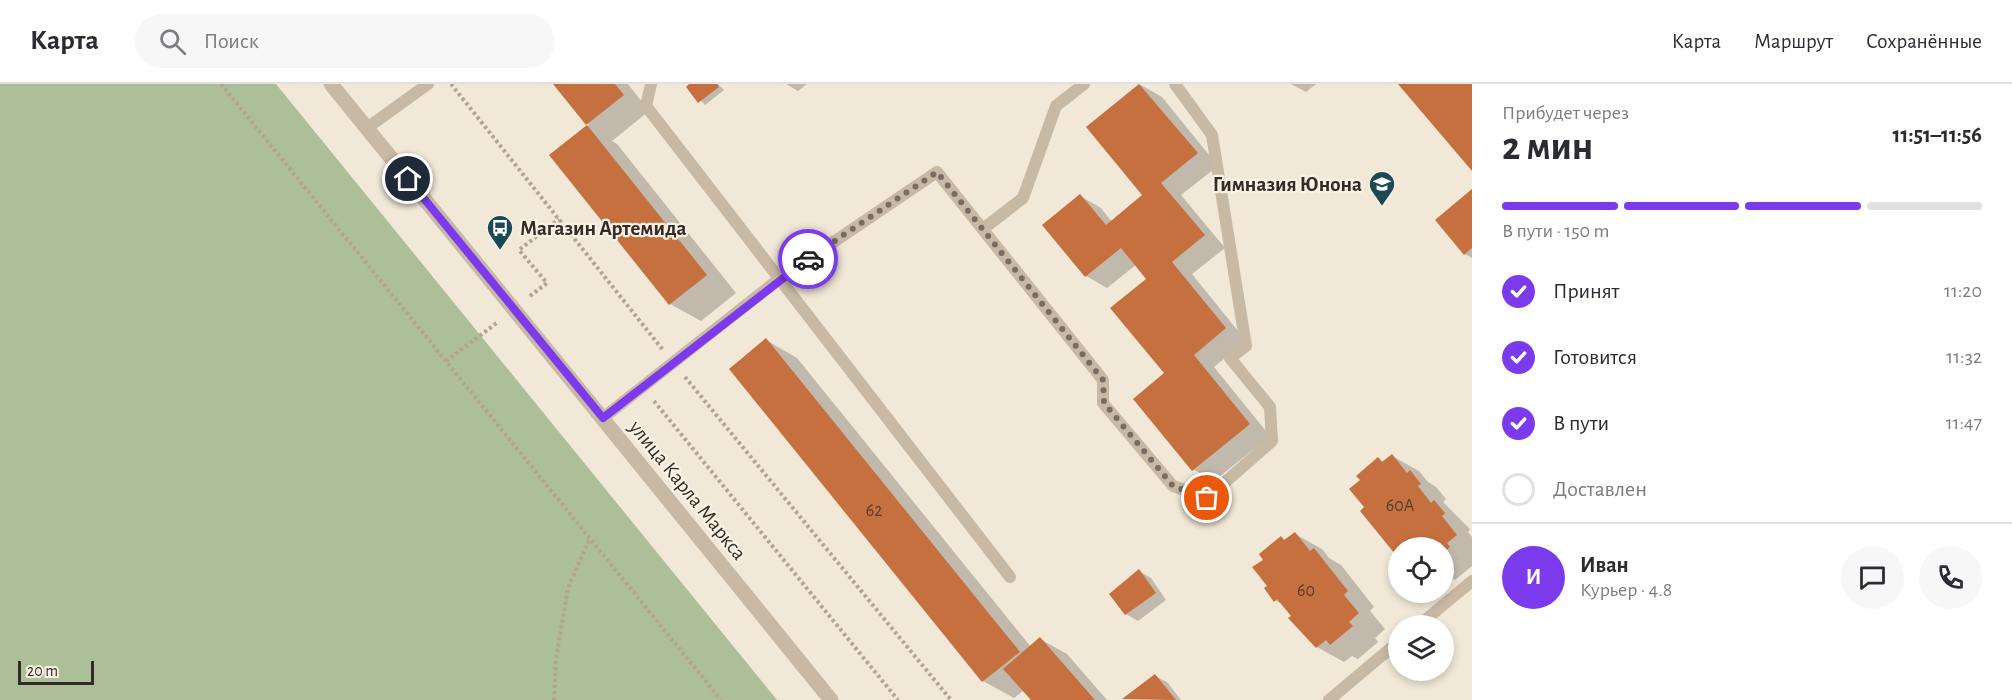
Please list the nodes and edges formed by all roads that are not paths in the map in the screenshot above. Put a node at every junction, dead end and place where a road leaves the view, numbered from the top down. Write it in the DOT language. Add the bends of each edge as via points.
graph roads {
  1 [pos="331,84"];
  2 [pos="428,84"];
  3 [pos="651,84"];
  4 [pos="1083,84"];
  5 [pos="1175,84"];
  6 [pos="367,128"];
  7 [pos="983,229"];
  8 [pos="779,279"];
  9 [pos="603,418"];
  10 [pos="1010,577"];
  11 [pos="1472,581"];
  12 [pos="1431,615"];
  13 [pos="1388,650"];
  14 [pos="831,700"];
  15 [pos="1329,700"];
  1 -- 6 [label="street, улица Карла Маркса"];
  2 -- 6 [label="lane"];
  3 -- 8 [label="lane" via="646,106"];
  4 -- 7 [label="lane" via="1056,106 1023,198"];
  5 -- 7 [label="lane" via="1212,135 1246,345 1230,358 1270,407 1272,441 1207,498 1173,486 1104,403 1103,380"];
  6 -- 9 [label="street, улица Карла Маркса"];
  7 -- 8 [label="lane" via="937,172"];
  8 -- 9 [label="lane"];
  8 -- 10 [label="lane"];
  9 -- 14 [label="street, улица Карла Маркса"];
  11 -- 12 [label="lane"];
  13 -- 15 [label="lane"];
}
